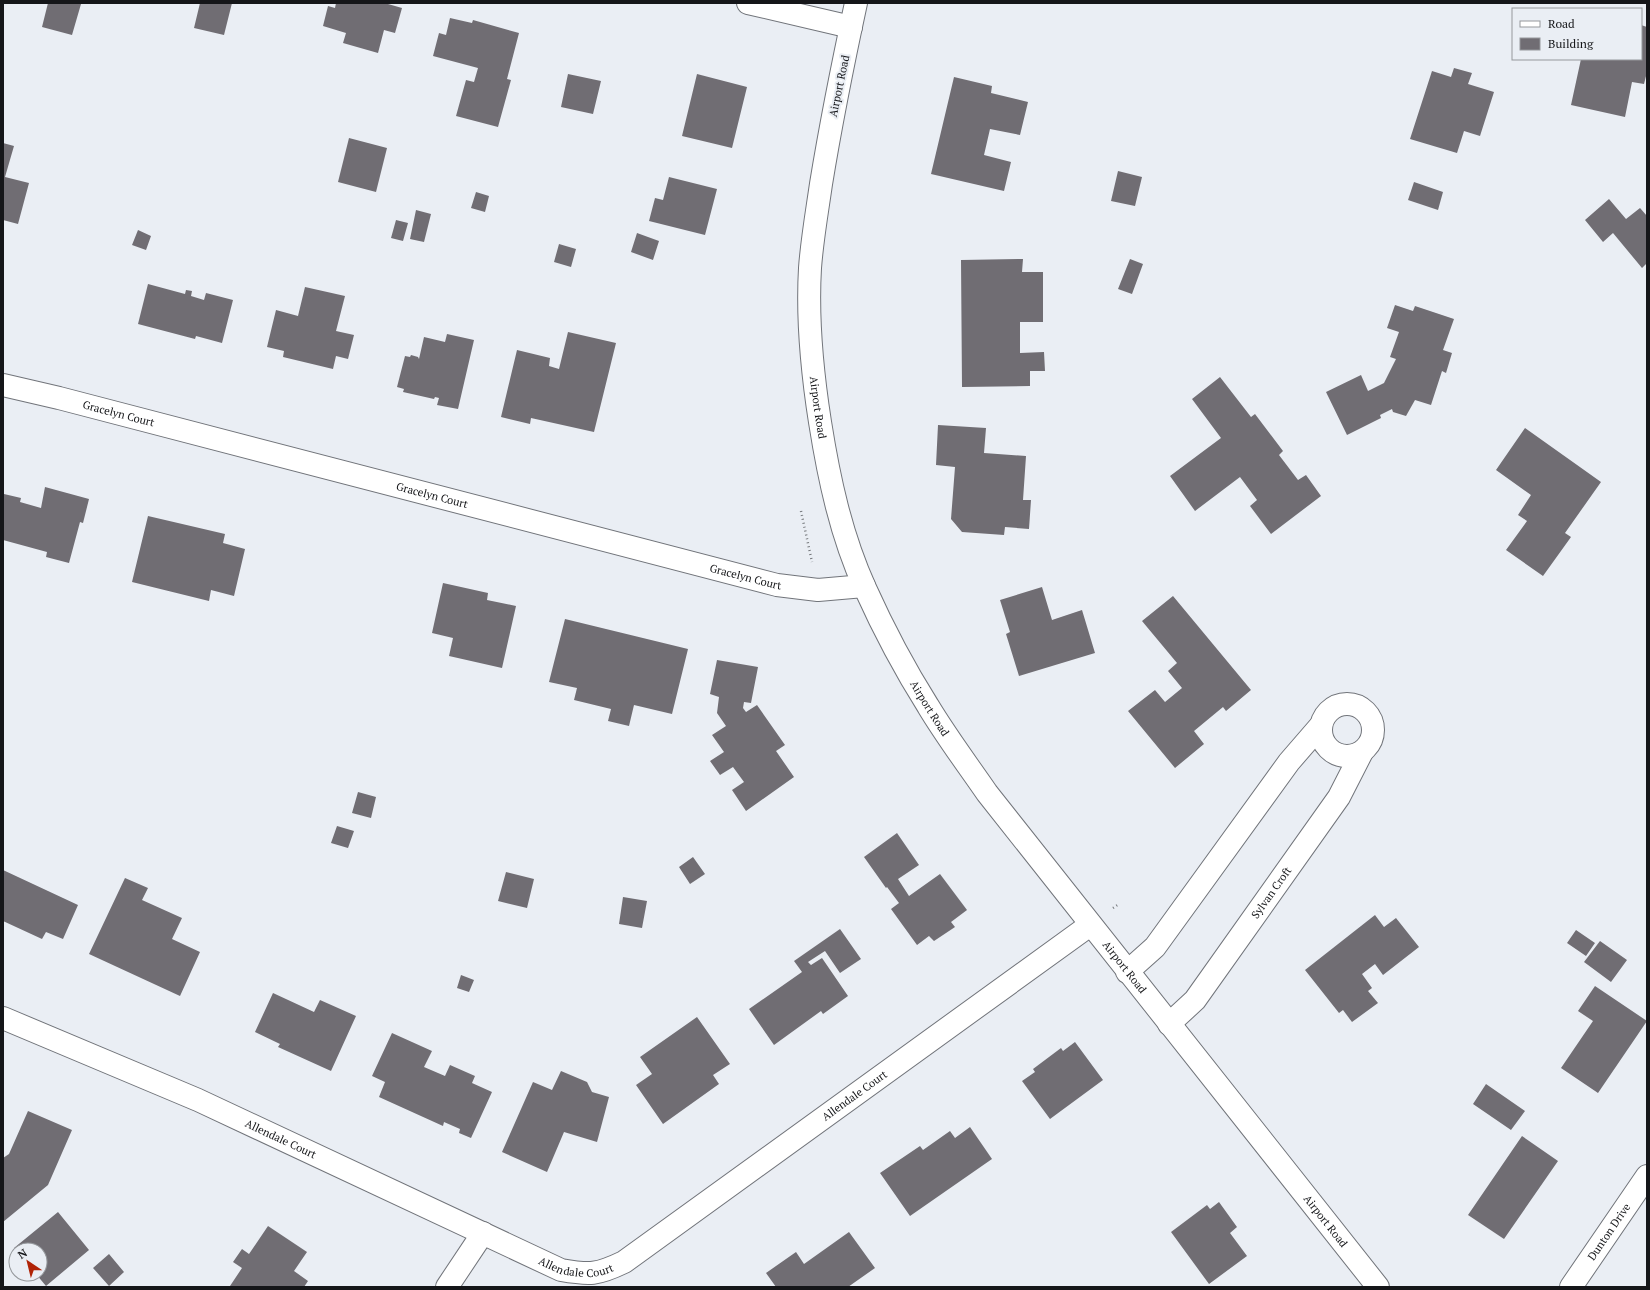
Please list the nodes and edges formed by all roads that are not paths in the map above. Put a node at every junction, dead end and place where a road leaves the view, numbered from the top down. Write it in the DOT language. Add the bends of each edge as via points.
graph roads {
  1 [pos="748,3"];
  2 [pos="856,3"];
  3 [pos="851,27"];
  4 [pos="3,385"];
  5 [pos="864,586"];
  6 [pos="1321,725"];
  7 [pos="1362,752"];
  8 [pos="1090,925"];
  9 [pos="1127,972"];
  10 [pos="3,1018"];
  11 [pos="1169,1024"];
  12 [pos="1647,1176"];
  13 [pos="482,1233"];
  14 [pos="447,1287"];
  15 [pos="1378,1287"];
  16 [pos="1571,1287"];
  1 -- 3 [label="street"];
  2 -- 3 [label="street, Airport Road"];
  3 -- 5 [label="street, Airport Road" via="832,118 816,218 810,267 810,318 814,384 827,466 848,546"];
  4 -- 5 [label="street, Gracelyn Court" via="777,585 818,590"];
  5 -- 8 [label="street, Airport Road" via="895,650 928,707 987,793"];
  6 -- 7 [label="street" via="1321,735 1332,752 1342,756"];
  6 -- 7 [label="street, Sylvan Croft" via="1325,715 1332,708 1352,704 1362,708 1369,715 1373,735 1369,745"];
  6 -- 9 [label="street, Sylvan Croft" via="1289,762 1155,947"];
  7 -- 11 [label="street, Sylvan Croft" via="1339,797 1196,1000"];
  8 -- 9 [label="street, Airport Road"];
  8 -- 13 [label="street, Allendale Court" via="624,1262 604,1271 584,1274 561,1270"];
  9 -- 11 [label="street, Airport Road"];
  10 -- 13 [label="street, Allendale Court" via="198,1100"];
  11 -- 15 [label="street, Airport Road"];
  12 -- 16 [label="street, Dunton Drive"];
  13 -- 14 [label="street"];
}
